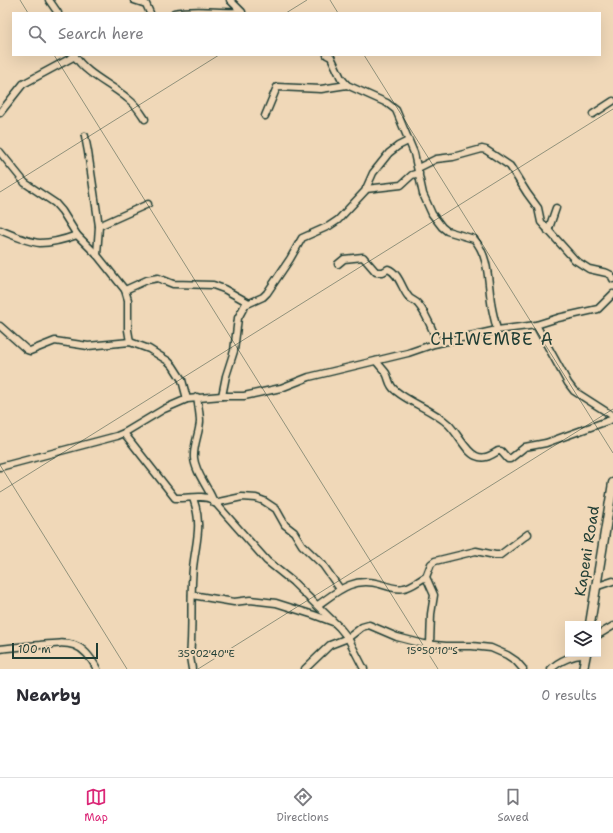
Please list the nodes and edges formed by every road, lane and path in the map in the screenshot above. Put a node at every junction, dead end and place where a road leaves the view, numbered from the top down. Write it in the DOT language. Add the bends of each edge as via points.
graph roads {
  1 [pos="49,0"];
  2 [pos="134,0"];
  3 [pos="230,0"];
  4 [pos="57,12"];
  5 [pos="150,12"];
  6 [pos="180,12"];
  7 [pos="207,12"];
  8 [pos="207,12"];
  9 [pos="242,12"];
  10 [pos="74,56"];
  11 [pos="329,56"];
  12 [pos="347,85"];
  13 [pos="613,101"];
  14 [pos="0,113"];
  15 [pos="593,114"];
  16 [pos="265,116"];
  17 [pos="145,119"];
  18 [pos="85,136"];
  19 [pos="408,141"];
  20 [pos="0,152"];
  21 [pos="3,162"];
  22 [pos="418,170"];
  23 [pos="366,189"];
  24 [pos="148,204"];
  25 [pos="556,208"];
  26 [pos="99,226"];
  27 [pos="0,230"];
  28 [pos="548,231"];
  29 [pos="78,235"];
  30 [pos="97,255"];
  31 [pos="338,264"];
  32 [pos="613,279"];
  33 [pos="125,290"];
  34 [pos="613,294"];
  35 [pos="249,302"];
  36 [pos="536,324"];
  37 [pos="0,326"];
  38 [pos="497,330"];
  39 [pos="130,342"];
  40 [pos="438,343"];
  41 [pos="376,361"];
  42 [pos="222,396"];
  43 [pos="197,397"];
  44 [pos="187,399"];
  45 [pos="613,417"];
  46 [pos="124,433"];
  47 [pos="0,467"];
  48 [pos="613,483"];
  49 [pos="193,498"];
  50 [pos="214,502"];
  51 [pos="528,534"];
  52 [pos="426,577"];
  53 [pos="613,581"];
  54 [pos="595,587"];
  55 [pos="340,589"];
  56 [pos="192,594"];
  57 [pos="318,605"];
  58 [pos="590,621"];
  59 [pos="613,626"];
  60 [pos="339,627"];
  61 [pos="601,633"];
  62 [pos="348,638"];
  63 [pos="430,644"];
  64 [pos="0,649"];
  65 [pos="572,657"];
  66 [pos="585,657"];
  67 [pos="97,669"];
  68 [pos="192,669"];
  69 [pos="305,669"];
  70 [pos="364,669"];
  71 [pos="523,669"];
  72 [pos="551,669"];
  73 [pos="583,669"];
  1 -- 4 [label="street"];
  2 -- 5 [label="street" via="146,4"];
  3 -- 9 [label="street"];
  6 -- 8 [label="street"];
  7 -- 9 [label="street"];
  10 -- 14 [label="street" via="24,84"];
  10 -- 17 [label="street" via="89,72 126,97"];
  11 -- 12 [label="street"];
  12 -- 16 [label="street" via="321,89 277,87"];
  12 -- 19 [label="street" via="370,94 393,108"];
  13 -- 15 [label="street"];
  18 -- 26 [label="street"];
  19 -- 22 [label="street"];
  19 -- 23 [label="street" via="389,153 373,174"];
  20 -- 21 [label="street"];
  21 -- 29 [label="street" via="24,183 55,203"];
  22 -- 23 [label="street" via="401,185"];
  22 -- 28 [label="street" via="436,159 486,150 510,166 538,208 541,222"];
  22 -- 38 [label="street" via="423,194 439,224 451,234 474,240 483,253"];
  23 -- 35 [label="street" via="335,223 302,238 267,293"];
  24 -- 26 [label="street"];
  25 -- 28 [label="street"];
  26 -- 30 [label="street"];
  27 -- 29 [label="street" via="40,243"];
  28 -- 32 [label="street" via="574,260 589,269 607,273"];
  29 -- 30 [label="street"];
  30 -- 33 [label="street"];
  31 -- 40 [label="street" via="344,259 363,257 376,272 391,270 408,297 418,304"];
  33 -- 35 [label="street" via="158,278 173,284 213,285"];
  33 -- 39 [label="street" via="128,300"];
  34 -- 36 [label="street" via="598,309"];
  35 -- 42 [label="street" via="238,318 234,351"];
  36 -- 38 [label="street"];
  36 -- 45 [label="street" via="574,392"];
  37 -- 39 [label="street" via="30,351 55,341 88,346"];
  38 -- 40 [label="street"];
  39 -- 44 [label="street" via="149,349 174,366 182,380"];
  40 -- 41 [label="street"];
  41 -- 42 [label="street" via="309,377 281,388 244,396"];
  41 -- 45 [label="street" via="395,391 441,418 458,434 468,451 479,457 488,457 501,451 510,459 525,448 546,443"];
  42 -- 43 [label="street"];
  43 -- 44 [label="street"];
  43 -- 50 [label="street" via="200,422 194,459"];
  44 -- 46 [label="street" via="164,409"];
  46 -- 47 [label="street"];
  46 -- 49 [label="street" via="173,497"];
  48 -- 54 [label="main road, Kapeni Road"];
  49 -- 50 [label="street" via="206,498"];
  49 -- 56 [label="street" via="199,518"];
  50 -- 55 [label="street" via="242,497 264,501 278,511 285,525 323,565"];
  50 -- 57 [label="street" via="267,561"];
  51 -- 52 [label="street" via="500,555 476,551 435,561 431,564"];
  52 -- 55 [label="street" via="403,589 372,582 350,584"];
  52 -- 63 [label="street" via="434,595"];
  53 -- 54 [label="street"];
  54 -- 58 [label="main road, Kapeni Road"];
  55 -- 57 [label="street"];
  56 -- 60 [label="street" via="234,602 250,600 276,603 314,615"];
  56 -- 68 [label="street"];
  57 -- 60 [label="street"];
  59 -- 61 [label="street"];
  60 -- 62 [label="street"];
  62 -- 63 [label="street" via="369,625 397,637"];
  62 -- 69 [label="street" via="325,648"];
  62 -- 70 [label="street"];
  63 -- 71 [label="street" via="490,648 507,655"];
  64 -- 67 [label="street" via="70,643 84,651"];
  65 -- 72 [label="street"];
  66 -- 73 [label="main road"];
}
